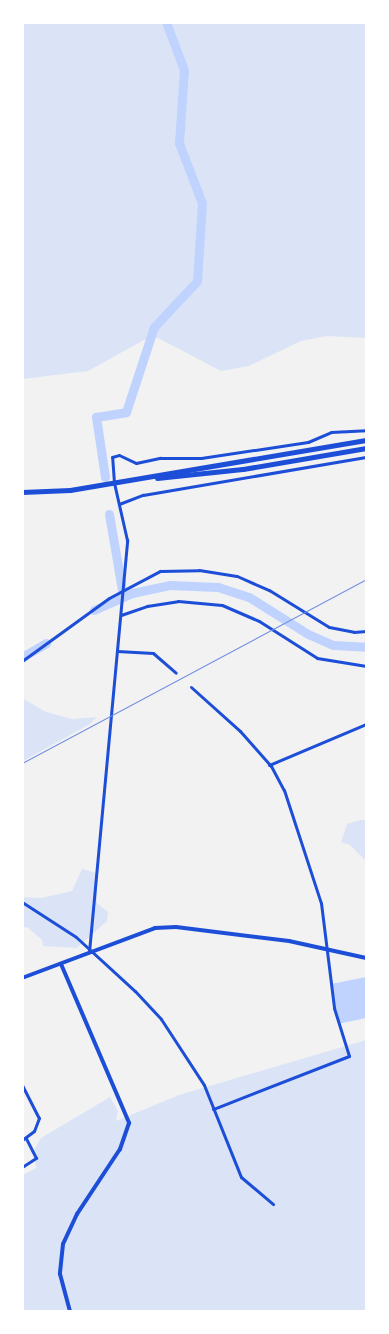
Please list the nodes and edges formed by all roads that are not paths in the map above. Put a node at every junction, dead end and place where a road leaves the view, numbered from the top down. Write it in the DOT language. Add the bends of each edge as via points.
graph roads {
  1 [pos="366,430"];
  2 [pos="366,440"];
  3 [pos="366,448"];
  4 [pos="366,457"];
  5 [pos="114,483"];
  6 [pos="22,492"];
  7 [pos="119,504"];
  8 [pos="123,591"];
  9 [pos="121,615"];
  10 [pos="366,630"];
  11 [pos="117,651"];
  12 [pos="22,661"];
  13 [pos="366,666"];
  14 [pos="176,673"];
  15 [pos="191,687"];
  16 [pos="366,724"];
  17 [pos="269,765"];
  18 [pos="22,902"];
  19 [pos="330,951"];
  20 [pos="89,952"];
  21 [pos="366,958"];
  22 [pos="61,964"];
  23 [pos="22,978"];
  24 [pos="22,1086"];
  25 [pos="213,1108"];
  26 [pos="24,1139"];
  27 [pos="22,1167"];
  28 [pos="274,1204"];
  29 [pos="70,1312"];
  1 -- 5 [label="street" via="331,432 308,442 202,458 160,458 136,463 114,455 111,462"];
  2 -- 5 [label="highway"];
  3 -- 5 [label="highway" via="243,469"];
  4 -- 7 [label="street" via="143,495"];
  5 -- 6 [label="highway" via="70,490"];
  5 -- 7 [label="street"];
  7 -- 8 [label="street" via="127,540"];
  8 -- 9 [label="street"];
  8 -- 10 [label="street" via="160,571 199,570 253,582 328,627 354,632"];
  8 -- 12 [label="street"];
  9 -- 11 [label="street"];
  9 -- 13 [label="street" via="147,606 178,601 222,605 259,622 317,658"];
  11 -- 14 [label="street" via="148,651"];
  11 -- 20 [label="street"];
  15 -- 17 [label="street" via="240,731"];
  16 -- 17 [label="street"];
  17 -- 19 [label="street" via="284,790 321,903"];
  18 -- 20 [label="street" via="76,937"];
  19 -- 20 [label="street" via="289,941 176,927 147,930"];
  19 -- 21 [label="street"];
  19 -- 25 [label="street" via="334,1008 349,1056"];
  20 -- 22 [label="street"];
  20 -- 25 [label="street" via="135,991 161,1019 189,1059"];
  22 -- 23 [label="street"];
  22 -- 29 [label="street" via="129,1123 120,1149 77,1214 63,1244 60,1274"];
  24 -- 26 [label="street" via="39,1118 34,1131"];
  25 -- 28 [label="street" via="241,1177"];
  26 -- 27 [label="street" via="36,1158"];
}
